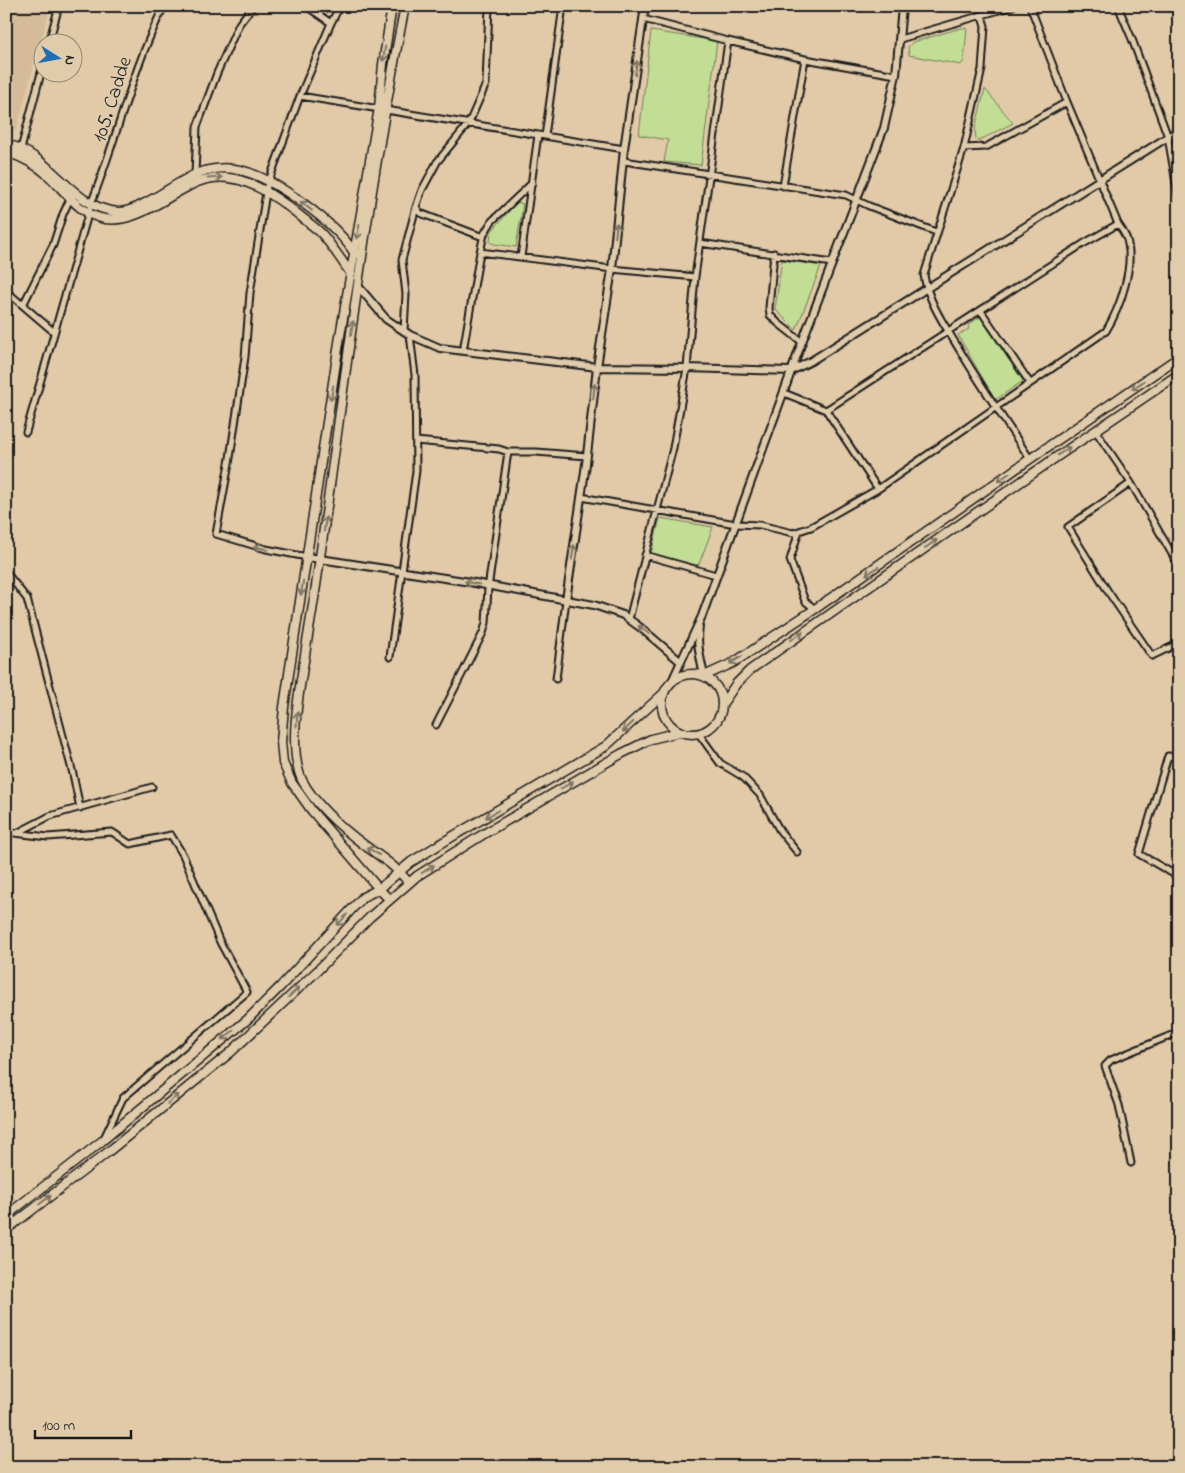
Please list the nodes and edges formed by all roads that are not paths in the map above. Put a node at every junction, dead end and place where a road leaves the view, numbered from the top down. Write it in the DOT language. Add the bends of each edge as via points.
graph roads {
  1 [pos="59,6"];
  2 [pos="164,6"];
  3 [pos="253,6"];
  4 [pos="306,6"];
  5 [pos="340,6"];
  6 [pos="392,6"];
  7 [pos="405,6"];
  8 [pos="489,6"];
  9 [pos="563,6"];
  10 [pos="645,6"];
  11 [pos="902,6"];
  12 [pos="1014,6"];
  13 [pos="1030,6"];
  14 [pos="1118,6"];
  15 [pos="982,16"];
  16 [pos="643,19"];
  17 [pos="331,23"];
  18 [pos="52,32"];
  19 [pos="900,39"];
  20 [pos="728,41"];
  21 [pos="805,59"];
  22 [pos="896,75"];
  23 [pos="39,82"];
  24 [pos="300,96"];
  25 [pos="1066,102"];
  26 [pos="382,109"];
  27 [pos="470,123"];
  28 [pos="1179,130"];
  29 [pos="538,135"];
  30 [pos="546,136"];
  31 [pos="1168,137"];
  32 [pos="6,144"];
  33 [pos="964,148"];
  34 [pos="21,149"];
  35 [pos="624,149"];
  36 [pos="6,152"];
  37 [pos="624,161"];
  38 [pos="195,174"];
  39 [pos="710,174"];
  40 [pos="1101,180"];
  41 [pos="268,182"];
  42 [pos="532,183"];
  43 [pos="1178,184"];
  44 [pos="783,186"];
  45 [pos="266,190"];
  46 [pos="70,199"];
  47 [pos="857,199"];
  48 [pos="1179,200"];
  49 [pos="91,204"];
  50 [pos="416,207"];
  51 [pos="88,214"];
  52 [pos="1118,224"];
  53 [pos="936,232"];
  54 [pos="483,237"];
  55 [pos="700,243"];
  56 [pos="354,252"];
  57 [pos="480,252"];
  58 [pos="774,253"];
  59 [pos="522,257"];
  60 [pos="832,263"];
  61 [pos="361,267"];
  62 [pos="612,269"];
  63 [pos="351,274"];
  64 [pos="695,277"];
  65 [pos="358,286"];
  66 [pos="926,289"];
  67 [pos="6,291"];
  68 [pos="22,305"];
  69 [pos="981,311"];
  70 [pos="948,331"];
  71 [pos="54,332"];
  72 [pos="407,333"];
  73 [pos="802,342"];
  74 [pos="463,351"];
  75 [pos="1179,358"];
  76 [pos="597,367"];
  77 [pos="687,368"];
  78 [pos="791,371"];
  79 [pos="1179,374"];
  80 [pos="1030,383"];
  81 [pos="784,393"];
  82 [pos="995,408"];
  83 [pos="826,410"];
  84 [pos="1095,430"];
  85 [pos="26,432"];
  86 [pos="416,441"];
  87 [pos="508,452"];
  88 [pos="587,456"];
  89 [pos="1030,459"];
  90 [pos="1131,483"];
  91 [pos="878,489"];
  92 [pos="581,497"];
  93 [pos="657,510"];
  94 [pos="736,524"];
  95 [pos="799,531"];
  96 [pos="645,555"];
  97 [pos="307,557"];
  98 [pos="320,560"];
  99 [pos="1179,566"];
  100 [pos="6,572"];
  101 [pos="402,573"];
  102 [pos="716,574"];
  103 [pos="488,586"];
  104 [pos="566,600"];
  105 [pos="815,609"];
  106 [pos="702,616"];
  107 [pos="629,619"];
  108 [pos="1179,648"];
  109 [pos="390,657"];
  110 [pos="680,662"];
  111 [pos="704,676"];
  112 [pos="556,679"];
  113 [pos="672,681"];
  114 [pos="664,693"];
  115 [pos="723,704"];
  116 [pos="436,725"];
  117 [pos="679,732"];
  118 [pos="699,734"];
  119 [pos="1179,758"];
  120 [pos="152,787"];
  121 [pos="80,808"];
  122 [pos="6,832"];
  123 [pos="16,834"];
  124 [pos="797,852"];
  125 [pos="400,871"];
  126 [pos="1179,877"];
  127 [pos="409,883"];
  128 [pos="378,889"];
  129 [pos="389,899"];
  130 [pos="1179,1032"];
  131 [pos="102,1141"];
  132 [pos="1131,1163"];
  133 [pos="6,1216"];
  134 [pos="6,1230"];
  1 -- 18 [label="street"];
  2 -- 49 [label="street, 105. Cadde" via="136,68"];
  3 -- 38 [label="street" via="239,24 197,127"];
  4 -- 17 [label="street"];
  5 -- 17 [label="street"];
  6 -- 26 [label="main road, one-way" via="382,64"];
  7 -- 26 [label="main road"];
  8 -- 27 [label="street" via="486,84"];
  9 -- 30 [label="street"];
  10 -- 16 [label="street"];
  11 -- 19 [label="street"];
  12 -- 15 [label="street"];
  13 -- 25 [label="street"];
  14 -- 31 [label="street"];
  15 -- 19 [label="street"];
  15 -- 33 [label="street" via="982,69"];
  16 -- 20 [label="street"];
  35 -- 16 [label="street, one-way"];
  17 -- 24 [label="street"];
  19 -- 22 [label="street"];
  20 -- 21 [label="street"];
  20 -- 39 [label="street"];
  21 -- 22 [label="street"];
  21 -- 44 [label="street"];
  22 -- 47 [label="street" via="884,128"];
  23 -- 34 [label="street"];
  24 -- 26 [label="street"];
  24 -- 41 [label="street"];
  25 -- 33 [label="street" via="986,147"];
  25 -- 40 [label="street"];
  26 -- 27 [label="street"];
  26 -- 56 [label="main road, one-way"];
  26 -- 61 [label="main road"];
  27 -- 29 [label="street"];
  27 -- 50 [label="street" via="437,162"];
  28 -- 31 [label="street"];
  29 -- 30 [label="street"];
  29 -- 42 [label="street"];
  30 -- 35 [label="street"];
  31 -- 40 [label="street"];
  31 -- 43 [label="street"];
  32 -- 34 [label="main road"];
  33 -- 53 [label="street"];
  34 -- 49 [label="main road" via="34,155"];
  35 -- 37 [label="street"];
  36 -- 46 [label="main road" via="48,175"];
  37 -- 39 [label="street"];
  62 -- 37 [label="street, one-way"];
  38 -- 41 [label="main road" via="224,168 241,170"];
  38 -- 49 [label="main road" via="127,211 118,212"];
  39 -- 44 [label="street"];
  39 -- 55 [label="street"];
  40 -- 52 [label="street"];
  40 -- 66 [label="street"];
  41 -- 45 [label="street"];
  56 -- 41 [label="main road, one-way" via="337,231 294,197"];
  42 -- 54 [label="street" via="492,221"];
  42 -- 59 [label="street"];
  43 -- 48 [label="street"];
  44 -- 47 [label="street"];
  51 -- 45 [label="main road, one-way" via="118,219 134,216 191,184 217,177 244,181"];
  45 -- 63 [label="main road" via="321,234"];
  97 -- 45 [label="street, one-way" via="266,550 216,534 245,357 250,292"];
  46 -- 51 [label="main road"];
  46 -- 68 [label="street" via="53,245"];
  47 -- 53 [label="street"];
  47 -- 60 [label="street"];
  49 -- 51 [label="street, 105. Cadde"];
  50 -- 54 [label="street" via="420,213"];
  50 -- 72 [label="street" via="402,260"];
  51 -- 71 [label="street, 105. Cadde"];
  52 -- 69 [label="street"];
  52 -- 80 [label="street" via="1126,238 1129,257 1127,277 1114,318 1106,331"];
  53 -- 66 [label="street" via="924,275"];
  54 -- 57 [label="street"];
  55 -- 58 [label="street"];
  55 -- 64 [label="street"];
  56 -- 61 [label="main road"];
  56 -- 63 [label="main road"];
  57 -- 59 [label="street"];
  57 -- 74 [label="street"];
  58 -- 60 [label="street"];
  58 -- 73 [label="street" via="770,315"];
  59 -- 62 [label="street"];
  60 -- 73 [label="street"];
  61 -- 65 [label="main road"];
  62 -- 64 [label="street"];
  62 -- 76 [label="street"];
  63 -- 65 [label="main road"];
  63 -- 97 [label="main road, one-way"];
  64 -- 77 [label="street"];
  65 -- 72 [label="street" via="386,319"];
  98 -- 65 [label="main road, one-way"];
  66 -- 70 [label="street"];
  66 -- 78 [label="street"];
  67 -- 68 [label="street"];
  68 -- 71 [label="street"];
  69 -- 70 [label="street"];
  69 -- 80 [label="street"];
  70 -- 82 [label="street"];
  70 -- 83 [label="street"];
  71 -- 85 [label="street, 105. Cadde"];
  72 -- 74 [label="street" via="440,348"];
  72 -- 86 [label="street" via="415,375"];
  73 -- 78 [label="street"];
  74 -- 76 [label="street"];
  75 -- 89 [label="main road, one-way"];
  76 -- 77 [label="street"];
  88 -- 76 [label="street, one-way"];
  77 -- 78 [label="street"];
  77 -- 93 [label="street" via="673,448"];
  78 -- 81 [label="street"];
  79 -- 84 [label="main road"];
  80 -- 82 [label="street"];
  81 -- 83 [label="street"];
  81 -- 94 [label="street"];
  82 -- 89 [label="street"];
  82 -- 91 [label="street"];
  83 -- 91 [label="street"];
  84 -- 90 [label="street"];
  115 -- 84 [label="main road, one-way" via="750,670"];
  86 -- 87 [label="street"];
  86 -- 101 [label="street" via="416,471"];
  87 -- 88 [label="street"];
  87 -- 103 [label="street"];
  88 -- 92 [label="street"];
  89 -- 105 [label="main road, one-way"];
  90 -- 99 [label="street"];
  90 -- 108 [label="street" via="1068,527 1152,656 1174,645"];
  91 -- 95 [label="street"];
  92 -- 93 [label="street"];
  104 -- 92 [label="street, one-way"];
  93 -- 94 [label="street"];
  93 -- 96 [label="street"];
  94 -- 95 [label="street" via="760,525 794,533"];
  94 -- 102 [label="street"];
  95 -- 105 [label="street" via="790,560 805,601"];
  96 -- 102 [label="street"];
  96 -- 107 [label="street"];
  97 -- 98 [label="street"];
  97 -- 128 [label="main road, one-way" via="284,707 283,763 292,783 312,811"];
  98 -- 101 [label="street"];
  125 -- 98 [label="main road, one-way" via="346,831 322,808 302,779 296,759 298,702"];
  100 -- 121 [label="street" via="27,599"];
  103 -- 101 [label="street, one-way"];
  101 -- 109 [label="street"];
  102 -- 106 [label="street"];
  103 -- 104 [label="street"];
  103 -- 116 [label="street" via="483,634"];
  104 -- 107 [label="street" via="594,605"];
  104 -- 112 [label="street"];
  105 -- 111 [label="main road, one-way" via="733,663"];
  106 -- 110 [label="street"];
  106 -- 111 [label="street" via="698,636"];
  110 -- 107 [label="street, one-way"];
  110 -- 113 [label="street"];
  111 -- 113 [label="main road" via="690,674"];
  111 -- 115 [label="main road" via="716,685"];
  113 -- 114 [label="main road"];
  114 -- 117 [label="main road" via="664,717"];
  114 -- 125 [label="main road, one-way" via="606,746"];
  115 -- 118 [label="main road" via="716,723"];
  117 -- 118 [label="main road"];
  127 -- 117 [label="main road, one-way" via="482,834 620,754 651,739"];
  118 -- 124 [label="street" via="720,763 743,777 760,795 780,831"];
  119 -- 126 [label="street" via="1168,756 1139,854"];
  120 -- 121 [label="street"];
  121 -- 123 [label="street" via="50,816"];
  122 -- 123 [label="street"];
  123 -- 131 [label="street" via="48,837 112,832 130,844 171,835 183,855 220,942 247,992 123,1098"];
  125 -- 127 [label="main road"];
  125 -- 128 [label="main road"];
  127 -- 129 [label="main road"];
  128 -- 129 [label="main road"];
  128 -- 131 [label="main road, one-way" via="362,897 248,1019"];
  134 -- 129 [label="main road, one-way" via="230,1053"];
  130 -- 132 [label="street" via="1111,1060 1105,1066 1119,1105"];
  131 -- 133 [label="main road"];
}
